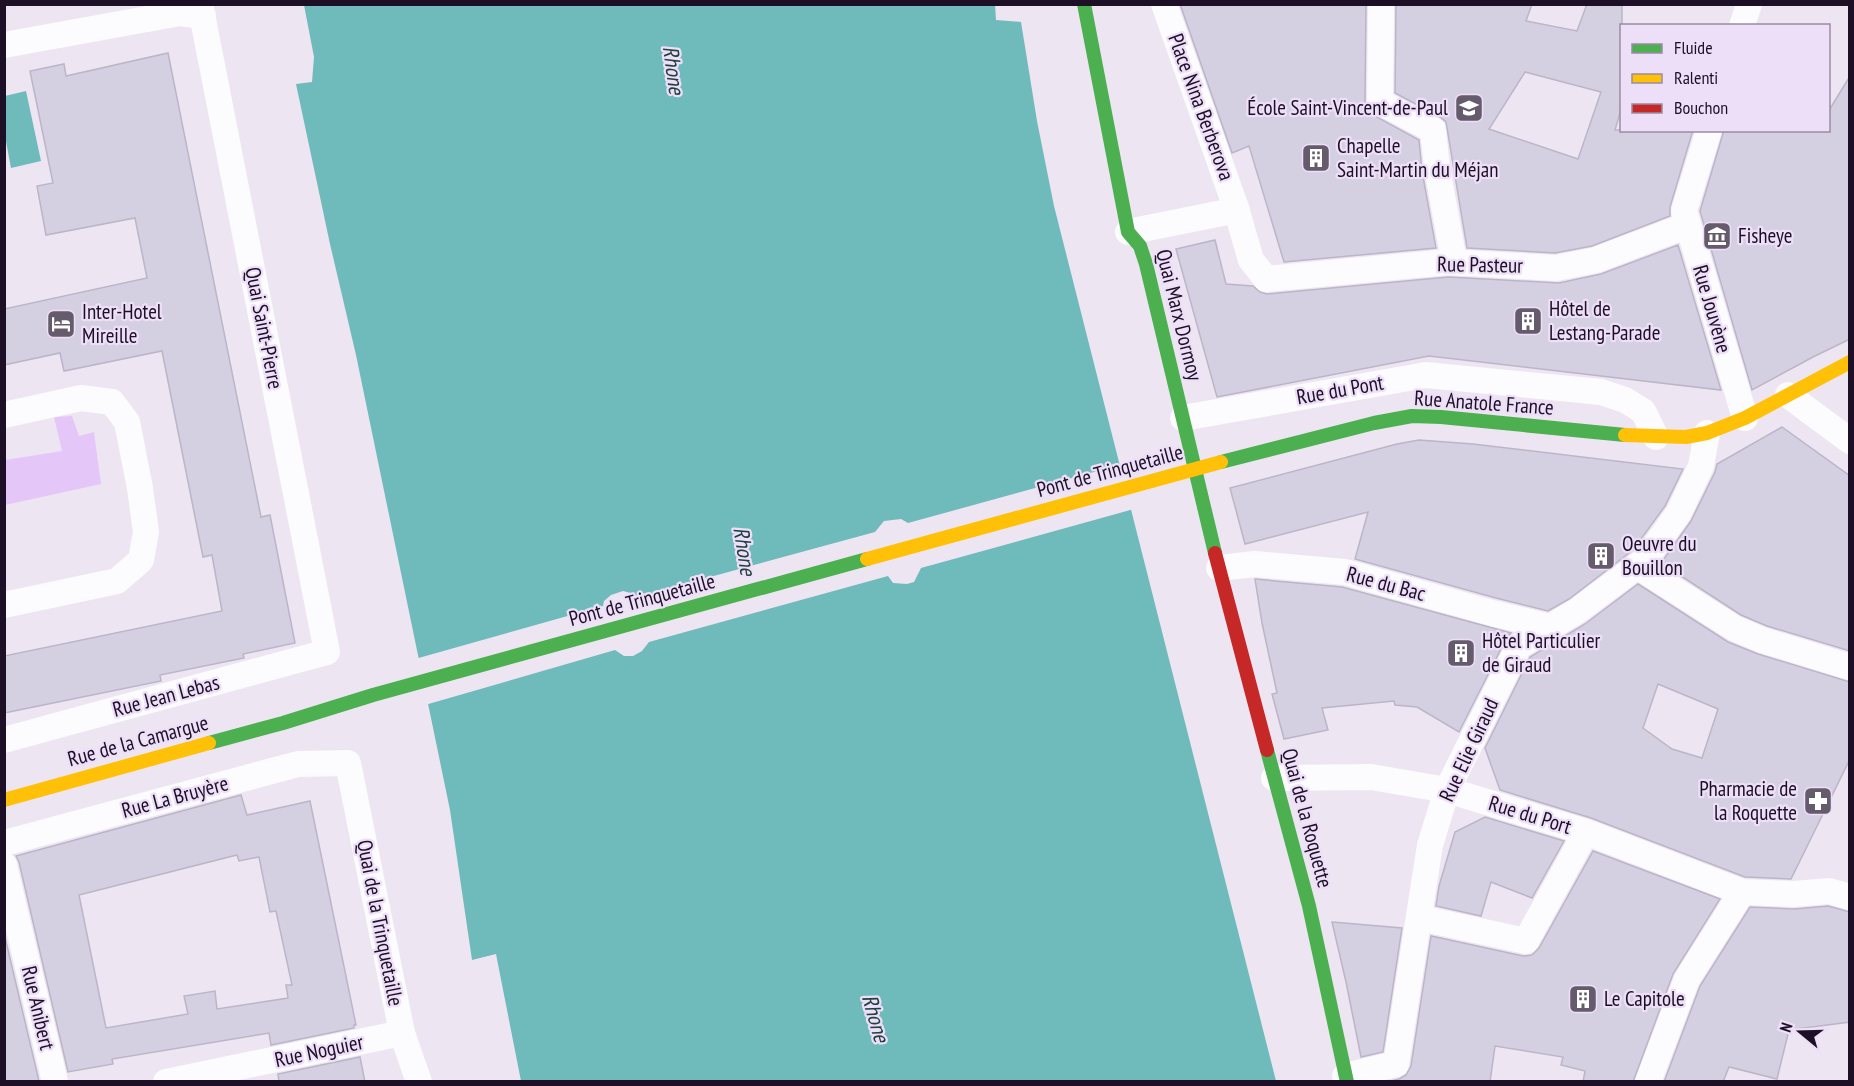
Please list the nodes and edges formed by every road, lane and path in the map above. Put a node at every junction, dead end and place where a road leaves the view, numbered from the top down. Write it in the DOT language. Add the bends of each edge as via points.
graph roads {
  1 [pos="1084,4"];
  2 [pos="1164,4"];
  3 [pos="1381,4"];
  4 [pos="1749,4"];
  5 [pos="202,10"];
  6 [pos="1743,24"];
  7 [pos="4,45"];
  8 [pos="1708,132"];
  9 [pos="1237,210"];
  10 [pos="1688,225"];
  11 [pos="1128,232"];
  12 [pos="1448,262"];
  13 [pos="1266,279"];
  14 [pos="1850,362"];
  15 [pos="1788,395"];
  16 [pos="4,415"];
  17 [pos="1183,418"];
  18 [pos="1745,418"];
  19 [pos="1707,433"];
  20 [pos="1656,437"];
  21 [pos="1850,441"];
  22 [pos="1221,462"];
  23 [pos="1637,566"];
  24 [pos="1219,568"];
  25 [pos="4,605"];
  26 [pos="1550,627"];
  27 [pos="327,652"];
  28 [pos="1850,667"];
  29 [pos="283,723"];
  30 [pos="4,740"];
  31 [pos="348,763"];
  32 [pos="1274,778"];
  33 [pos="1448,790"];
  34 [pos="4,800"];
  35 [pos="1586,832"];
  36 [pos="4,843"];
  37 [pos="4,865"];
  38 [pos="1742,892"];
  39 [pos="1850,897"];
  40 [pos="1420,918"];
  41 [pos="402,1034"];
  42 [pos="248,1074"];
  43 [pos="1346,1079"];
  44 [pos="55,1082"];
  45 [pos="166,1082"];
  46 [pos="420,1082"];
  47 [pos="1648,1082"];
  1 -- 11 [label="main road, Quai Marx Dormoy"];
  2 -- 9 [label="street, Place Nina Berberova"];
  3 -- 12 [label="street" via="1380,102 1433,130 1452,250"];
  4 -- 6 [label="street"];
  5 -- 7 [label="street"];
  5 -- 27 [label="street, Quai Saint-Pierre"];
  8 -- 10 [label="street, Rue Jouvène" via="1684,211"];
  9 -- 11 [label="street"];
  9 -- 13 [label="street, Place Nina Berberova" via="1251,260"];
  10 -- 12 [label="street, Rue Pasteur" via="1596,260 1556,268"];
  10 -- 18 [label="street, Rue Jouvène"];
  11 -- 17 [label="main road, Quai Marx Dormoy" via="1140,246 1146,264"];
  12 -- 13 [label="street, Rue Pasteur"];
  14 -- 15 [label="main road, Rue Anatole France"];
  15 -- 18 [label="main road, Rue Anatole France"];
  15 -- 21 [label="street"];
  16 -- 25 [label="street" via="81,398 112,402 127,422 147,532 141,560 117,581"];
  17 -- 20 [label="street, Rue du Pont" via="1426,375 1601,392 1643,411"];
  17 -- 24 [label="main road, Quai Marx Dormoy"];
  18 -- 19 [label="main road, Rue Anatole France"];
  19 -- 20 [label="main road, Rue Anatole France"];
  19 -- 23 [label="street, Rue Elie Giraud" via="1701,466 1678,514"];
  20 -- 22 [label="main road, Rue Anatole France" via="1412,416"];
  22 -- 29 [label="main road, Pont de Trinquetaille"];
  23 -- 26 [label="street, Rue Elie Giraud"];
  23 -- 28 [label="street" via="1734,628"];
  24 -- 26 [label="street, Rue du Bac" via="1255,564 1345,572"];
  24 -- 32 [label="main road, Quai de la Roquette"];
  26 -- 33 [label="street, Rue Elie Giraud" via="1519,646"];
  27 -- 30 [label="street, Rue Jean Lebas"];
  29 -- 34 [label="main road, Rue de la Camargue"];
  31 -- 36 [label="street, Rue La Bruyère" via="298,764"];
  31 -- 41 [label="street, Quai de la Trinquetaille"];
  32 -- 33 [label="street, Rue du Port" via="1371,777"];
  32 -- 43 [label="main road, Quai de la Roquette" via="1309,906"];
  33 -- 35 [label="street, Rue du Port"];
  33 -- 40 [label="street, Rue Elie Giraud" via="1430,845"];
  35 -- 38 [label="street, Rue du Port"];
  35 -- 40 [label="street" via="1526,941"];
  37 -- 44 [label="street, Rue Anibert"];
  38 -- 39 [label="street, Rue du Port" via="1829,891"];
  38 -- 47 [label="street" via="1688,979"];
  40 -- 43 [label="street, Rue Elie Giraud" via="1396,1064"];
  41 -- 42 [label="street, Rue Noguier"];
  41 -- 46 [label="street, Quai de la Trinquetaille"];
  42 -- 45 [label="street, Rue Noguier"];
}
